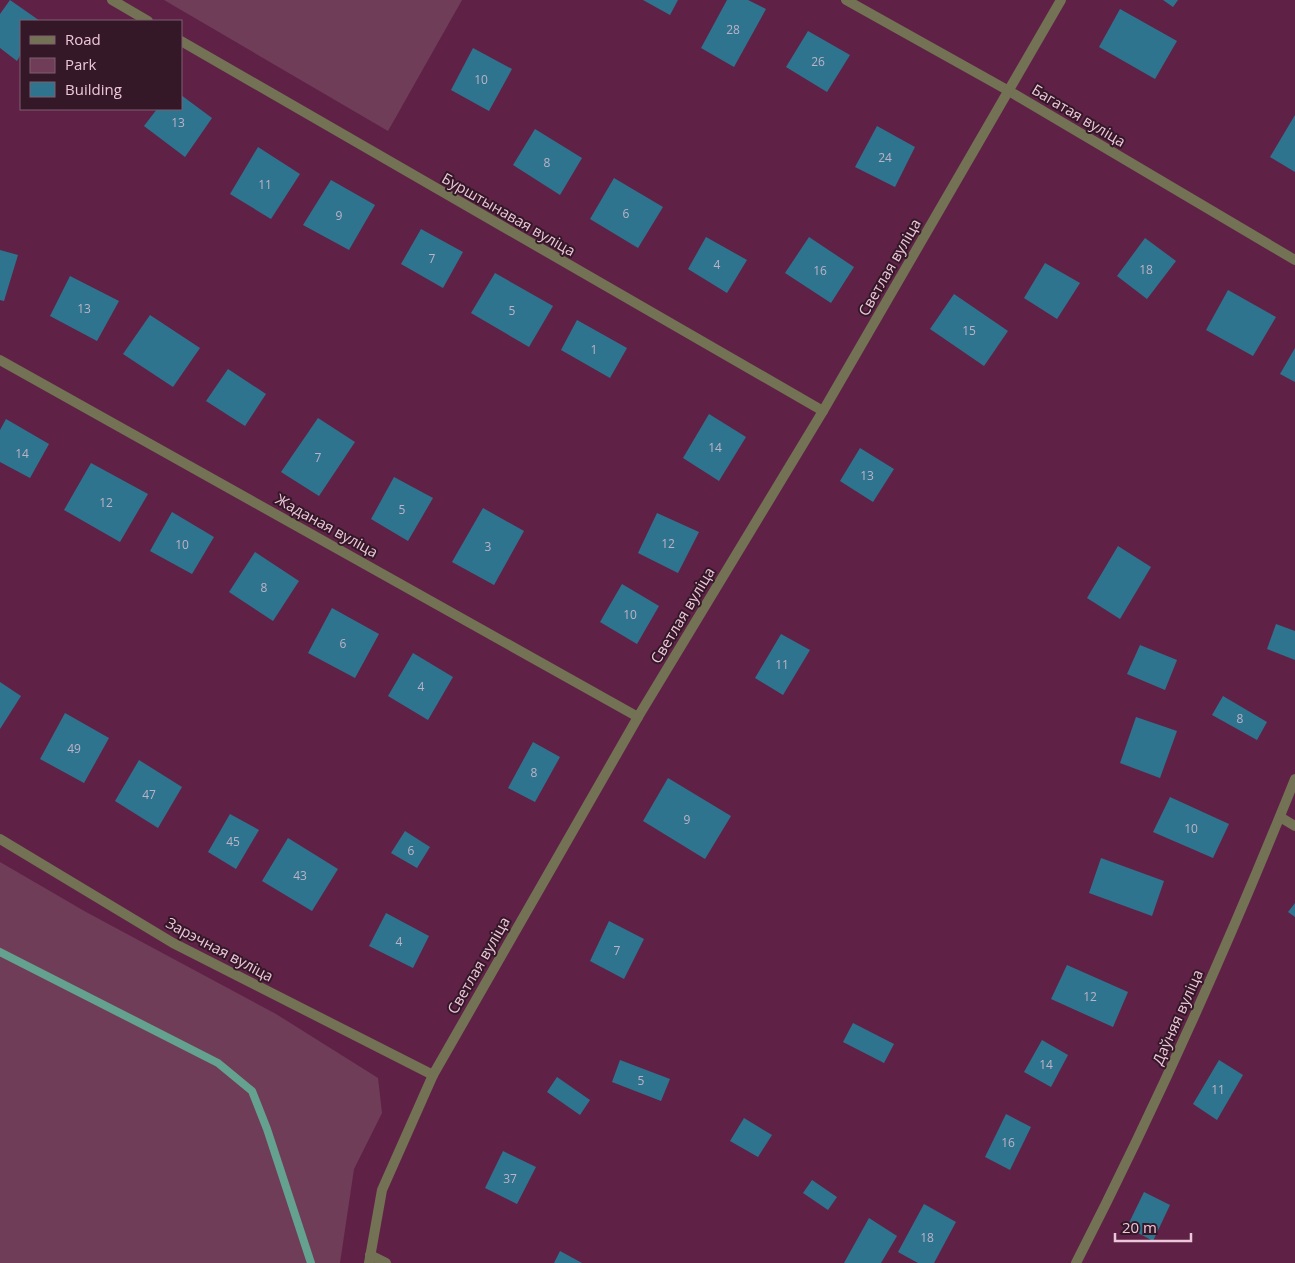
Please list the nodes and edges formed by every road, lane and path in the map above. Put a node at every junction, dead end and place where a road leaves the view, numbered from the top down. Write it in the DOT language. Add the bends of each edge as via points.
graph roads {
  1 [pos="112,0"];
  2 [pos="846,0"];
  3 [pos="1061,0"];
  4 [pos="146,20"];
  5 [pos="182,42"];
  6 [pos="1009,91"];
  7 [pos="1295,260"];
  8 [pos="0,360"];
  9 [pos="823,412"];
  10 [pos="638,717"];
  11 [pos="1295,779"];
  12 [pos="1280,817"];
  13 [pos="1295,826"];
  14 [pos="0,839"];
  15 [pos="433,1074"];
  16 [pos="369,1259"];
  17 [pos="386,1263"];
  18 [pos="1076,1263"];
  1 -- 4 [label="street"];
  2 -- 6 [label="street, Багатая вуліца"];
  3 -- 6 [label="street, Светлая вуліца"];
  5 -- 9 [label="street, Бурштынавая вуліца"];
  6 -- 7 [label="street, Багатая вуліца"];
  6 -- 9 [label="street, Светлая вуліца"];
  8 -- 10 [label="street, Жаданая вуліца"];
  9 -- 10 [label="street, Светлая вуліца"];
  10 -- 15 [label="street, Светлая вуліца"];
  11 -- 12 [label="street, Даўняя вуліца"];
  12 -- 13 [label="street"];
  12 -- 18 [label="street, Даўняя вуліца" via="1207,990 1112,1194"];
  14 -- 15 [label="street, Зарэчная вуліца" via="173,943"];
  15 -- 16 [label="street, Светлая вуліца" via="382,1190"];
  16 -- 17 [label="street"];
}
